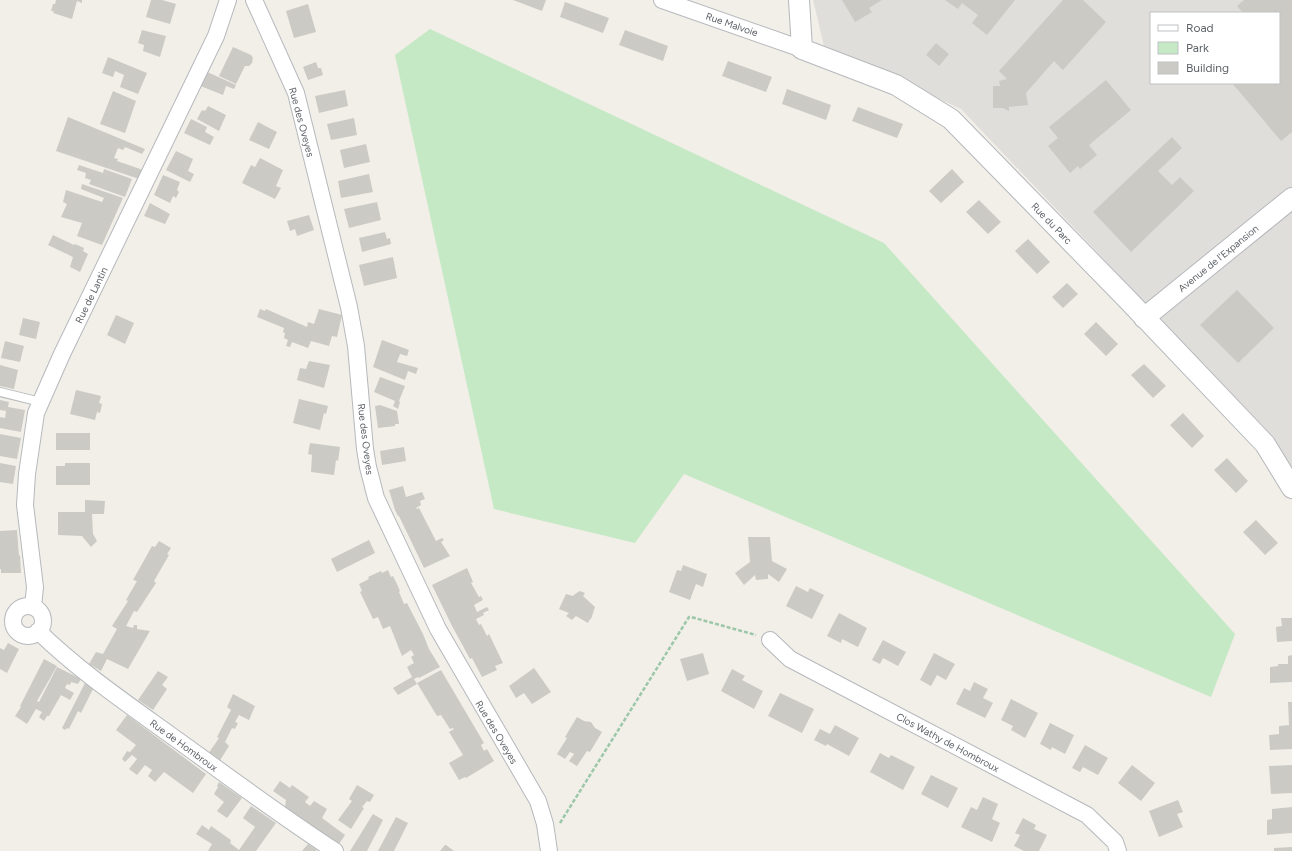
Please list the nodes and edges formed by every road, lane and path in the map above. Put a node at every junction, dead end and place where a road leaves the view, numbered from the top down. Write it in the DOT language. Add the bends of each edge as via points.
graph roads {
  1 [pos="228,0"];
  2 [pos="254,0"];
  3 [pos="662,0"];
  4 [pos="799,0"];
  5 [pos="690,5"];
  6 [pos="802,49"];
  7 [pos="1292,198"];
  8 [pos="1144,318"];
  9 [pos="0,392"];
  10 [pos="41,402"];
  11 [pos="1292,488"];
  12 [pos="33,607"];
  13 [pos="6,617"];
  14 [pos="38,631"];
  15 [pos="770,640"];
  16 [pos="548,844"];
  17 [pos="335,851"];
  18 [pos="1118,851"];
  1 -- 10 [label="street, Rue de Lantin" via="216,36"];
  2 -- 16 [label="street, Rue des Oveyes" via="296,93 343,284 356,346 368,467 376,498 438,628 538,801"];
  3 -- 5 [label="street, Rue Malvoie"];
  4 -- 6 [label="street"];
  5 -- 6 [label="street, Rue Malvoie"];
  6 -- 8 [label="street, Rue du Parc" via="896,85 951,119"];
  7 -- 8 [label="street, Avenue de l'Expansion"];
  8 -- 11 [label="street, Rue du Parc" via="1264,444"];
  9 -- 10 [label="lane"];
  10 -- 12 [label="street, Rue de Lantin" via="36,413 25,505 35,587"];
  12 -- 13 [label="street" via="23,606"];
  12 -- 14 [label="street" via="42,616 42,627"];
  13 -- 14 [label="street" via="21,634 31,636"];
  14 -- 17 [label="street, Rue de Hombroux" via="71,661 120,699"];
  15 -- 16 [label="path" via="689,617"];
  15 -- 18 [label="street, Clos Wathy de Hombroux" via="790,659 1087,815 1115,842"];
}
